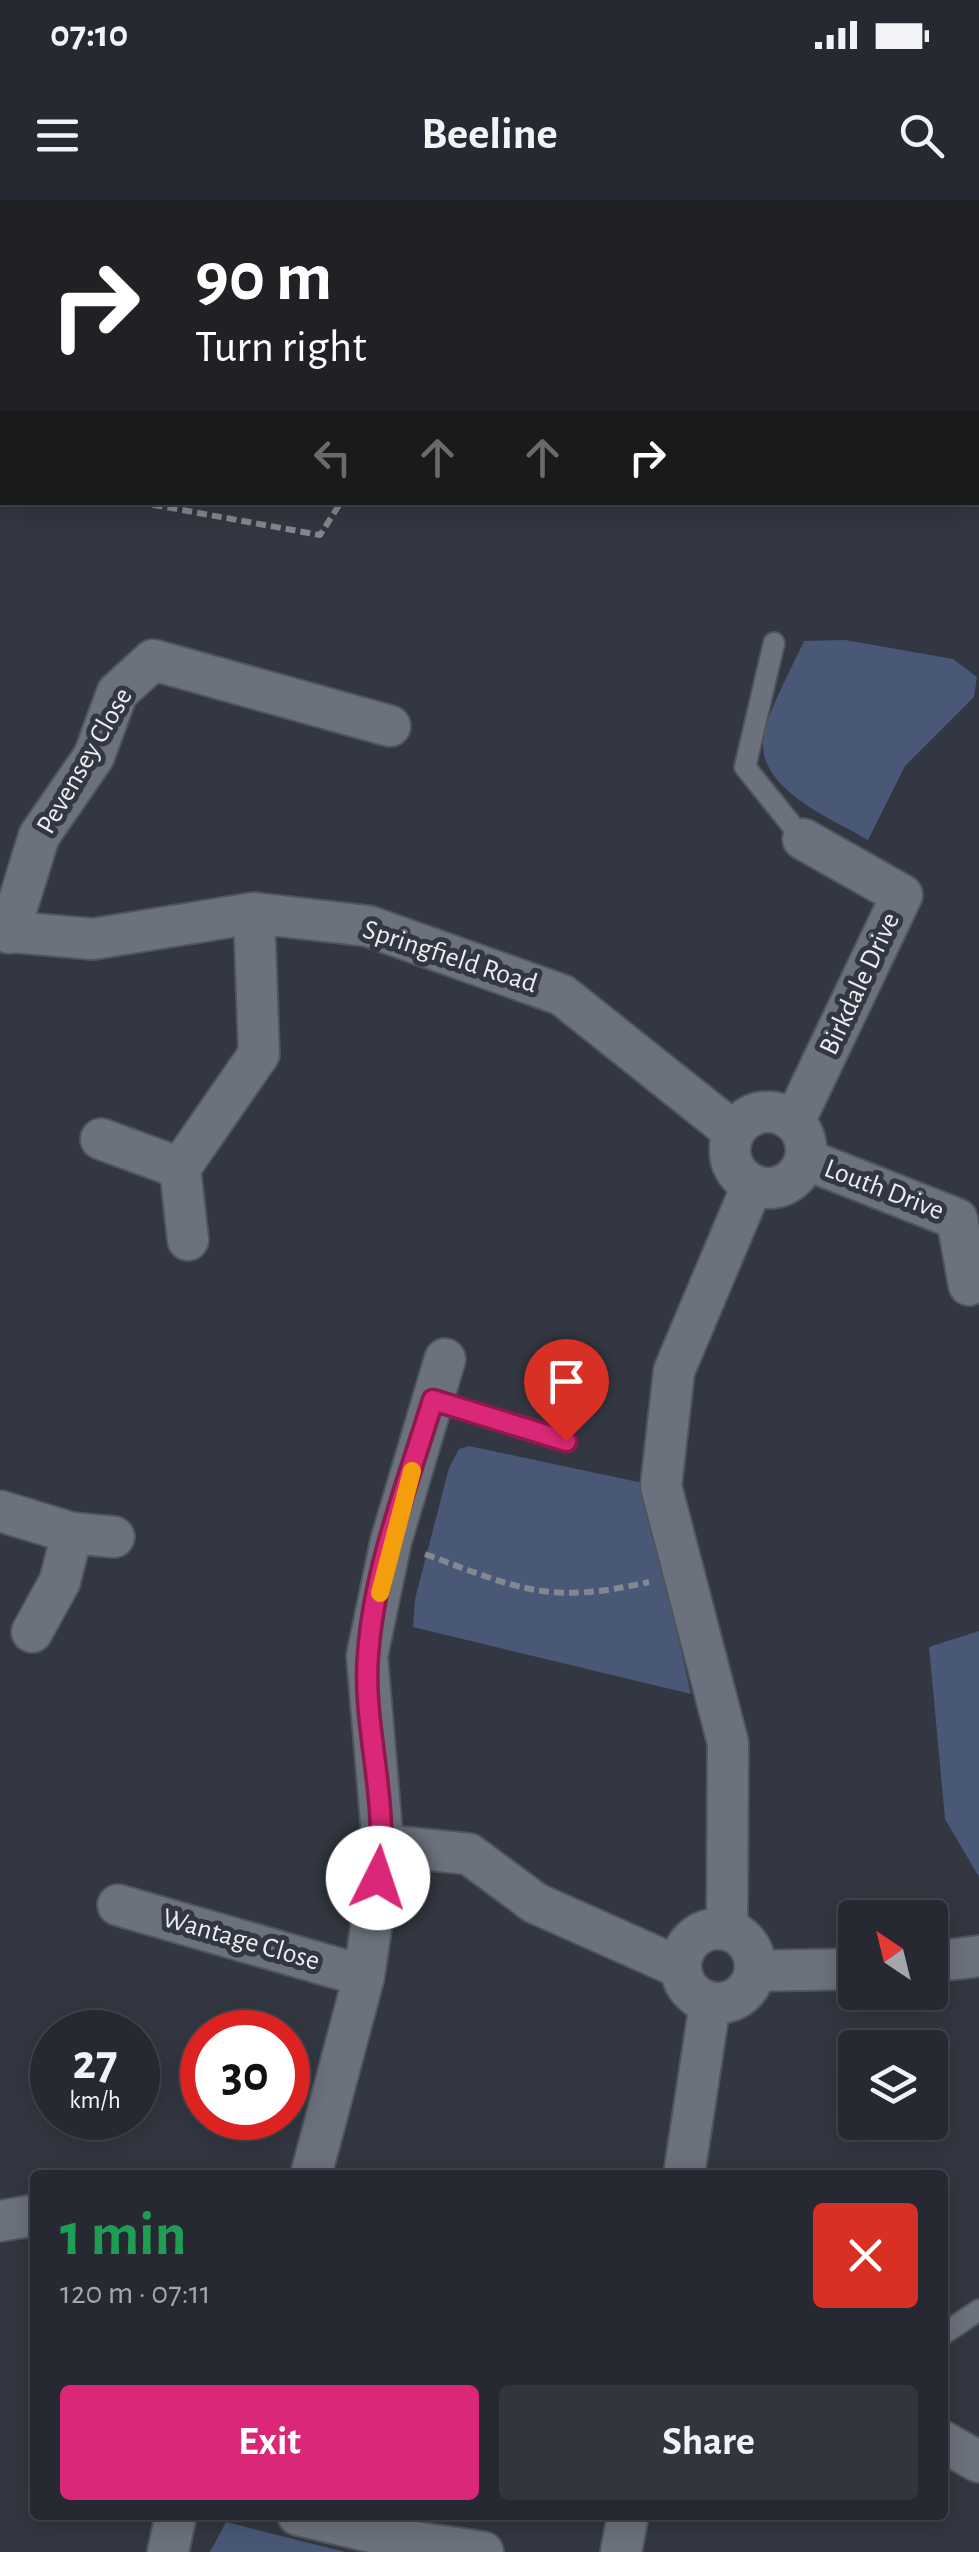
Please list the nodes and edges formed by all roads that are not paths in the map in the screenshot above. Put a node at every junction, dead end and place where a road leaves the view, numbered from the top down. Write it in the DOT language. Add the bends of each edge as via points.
graph roads {
  1 [pos="774,643"];
  2 [pos="390,726"];
  3 [pos="804,838"];
  4 [pos="254,914"];
  5 [pos="4,932"];
  6 [pos="734,1132"];
  7 [pos="101,1138"];
  8 [pos="800,1141"];
  9 [pos="180,1168"];
  10 [pos="752,1186"];
  11 [pos="188,1240"];
  12 [pos="970,1284"];
  13 [pos="445,1358"];
  14 [pos="433,1400"];
  15 [pos="566,1441"];
  16 [pos="0,1511"];
  17 [pos="72,1534"];
  18 [pos="114,1537"];
  19 [pos="32,1632"];
  20 [pos="384,1845"];
  21 [pos="118,1904"];
  22 [pos="727,1930"];
  23 [pos="979,1956"];
  24 [pos="948,1960"];
  25 [pos="681,1968"];
  26 [pos="838,1968"];
  27 [pos="755,1970"];
  28 [pos="364,1976"];
  29 [pos="710,2002"];
  30 [pos="312,2170"];
  31 [pos="685,2170"];
  32 [pos="30,2216"];
  33 [pos="0,2221"];
  34 [pos="979,2310"];
  35 [pos="948,2332"];
  36 [pos="948,2444"];
  37 [pos="979,2462"];
  38 [pos="175,2520"];
  39 [pos="320,2520"];
  40 [pos="627,2520"];
  41 [pos="168,2552"];
  42 [pos="483,2552"];
  43 [pos="621,2552"];
  1 -- 3 [label="lane" via="745,767"];
  2 -- 5 [label="street, Pevensey Close" via="153,660 117,693 94,756 40,836"];
  3 -- 8 [label="street, Birkdale Drive" via="902,895"];
  4 -- 5 [label="street, Springfield Road" via="93,939"];
  4 -- 6 [label="street, Springfield Road" via="368,926 562,994"];
  4 -- 9 [label="street" via="259,1054"];
  6 -- 8 [label="street" via="742,1121 767,1112"];
  6 -- 10 [label="street" via="733,1167"];
  7 -- 9 [label="street"];
  8 -- 10 [label="street" via="800,1172 778,1188"];
  8 -- 12 [label="street, Louth Drive" via="957,1219"];
  9 -- 11 [label="street"];
  10 -- 22 [label="street" via="674,1372 661,1486 728,1742"];
  13 -- 14 [label="street"];
  14 -- 15 [label="lane"];
  14 -- 20 [label="street" via="391,1542 367,1656"];
  16 -- 17 [label="street"];
  17 -- 18 [label="street"];
  17 -- 19 [label="street" via="60,1582"];
  20 -- 25 [label="street" via="469,1854 535,1903"];
  20 -- 28 [label="street"];
  21 -- 28 [label="street, Wantage Close"];
  22 -- 25 [label="street" via="698,1934"];
  22 -- 27 [label="street" via="748,1944"];
  23 -- 24 [label="street"];
  25 -- 29 [label="street" via="688,1989"];
  26 -- 27 [label="street"];
  27 -- 29 [label="street" via="744,1993"];
  28 -- 30 [label="street"];
  29 -- 31 [label="street"];
  32 -- 33 [label="street"];
  34 -- 35 [label="lane"];
  36 -- 37 [label="street"];
  38 -- 41 [label="street"];
  39 -- 42 [label="street"];
  40 -- 43 [label="street"];
}
